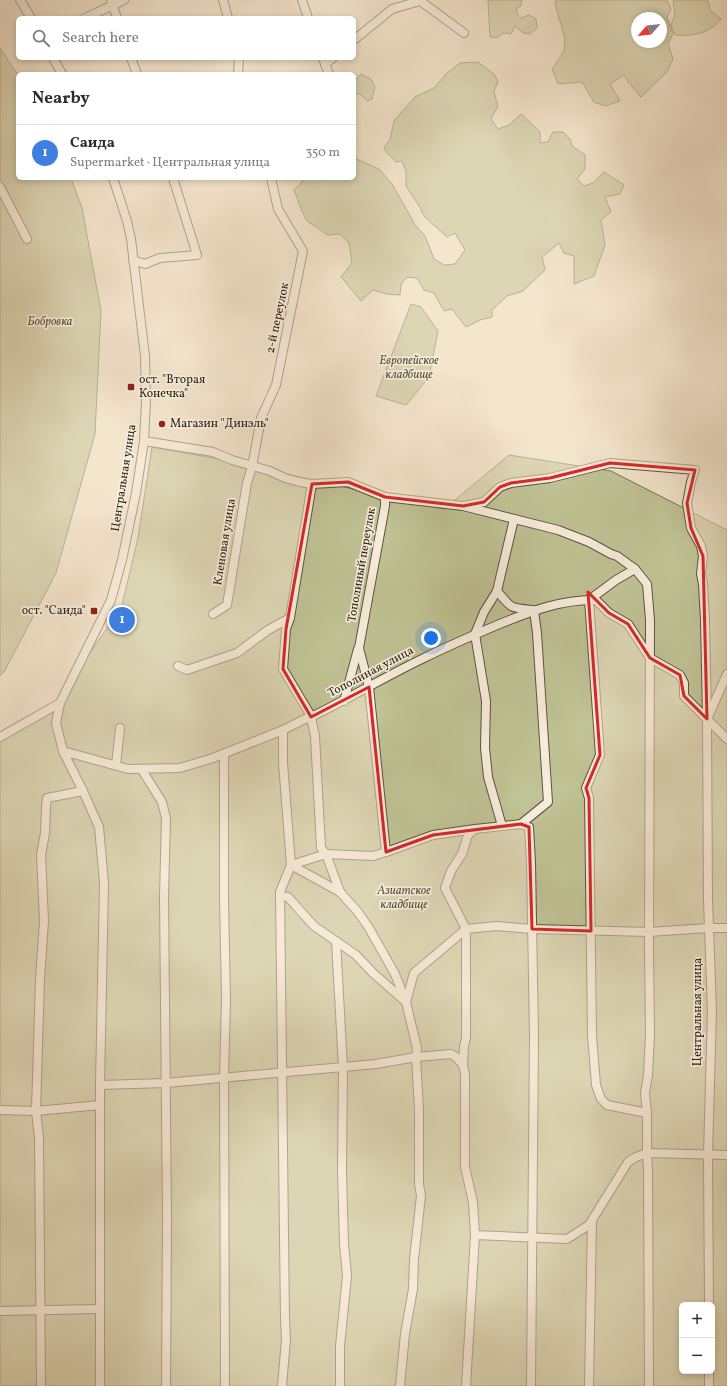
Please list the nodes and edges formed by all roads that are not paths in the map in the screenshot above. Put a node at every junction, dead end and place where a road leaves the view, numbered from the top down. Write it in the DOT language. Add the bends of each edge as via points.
graph roads {
  1 [pos="20,0"];
  2 [pos="124,0"];
  3 [pos="223,0"];
  4 [pos="302,0"];
  5 [pos="420,0"];
  6 [pos="112,3"];
  7 [pos="29,16"];
  8 [pos="89,16"];
  9 [pos="116,16"];
  10 [pos="227,16"];
  11 [pos="307,16"];
  12 [pos="464,33"];
  13 [pos="356,38"];
  14 [pos="54,60"];
  15 [pos="132,60"];
  16 [pos="238,60"];
  17 [pos="324,61"];
  18 [pos="61,72"];
  19 [pos="136,72"];
  20 [pos="238,72"];
  21 [pos="328,72"];
  22 [pos="114,180"];
  23 [pos="174,180"];
  24 [pos="271,180"];
  25 [pos="0,187"];
  26 [pos="27,239"];
  27 [pos="134,260"];
  28 [pos="144,441"];
  29 [pos="252,467"];
  30 [pos="312,484"];
  31 [pos="385,497"];
  32 [pos="462,506"];
  33 [pos="514,519"];
  34 [pos="635,569"];
  35 [pos="497,592"];
  36 [pos="589,600"];
  37 [pos="534,610"];
  38 [pos="213,614"];
  39 [pos="290,618"];
  40 [pos="475,634"];
  41 [pos="359,648"];
  42 [pos="650,658"];
  43 [pos="178,666"];
  44 [pos="727,674"];
  45 [pos="369,687"];
  46 [pos="344,701"];
  47 [pos="60,703"];
  48 [pos="311,716"];
  49 [pos="707,719"];
  50 [pos="120,728"];
  51 [pos="283,730"];
  52 [pos="0,737"];
  53 [pos="727,739"];
  54 [pos="63,751"];
  55 [pos="224,754"];
  56 [pos="116,765"];
  57 [pos="142,770"];
  58 [pos="83,791"];
  59 [pos="521,824"];
  60 [pos="502,826"];
  61 [pos="475,829"];
  62 [pos="386,852"];
  63 [pos="326,854"];
  64 [pos="291,865"];
  65 [pos="340,892"];
  66 [pos="280,896"];
  67 [pos="708,928"];
  68 [pos="727,928"];
  69 [pos="466,929"];
  70 [pos="532,929"];
  71 [pos="591,931"];
  72 [pos="649,932"];
  73 [pos="336,941"];
  74 [pos="406,1002"];
  75 [pos="464,1046"];
  76 [pos="451,1054"];
  77 [pos="416,1057"];
  78 [pos="463,1064"];
  79 [pos="344,1067"];
  80 [pos="283,1072"];
  81 [pos="224,1077"];
  82 [pos="166,1083"];
  83 [pos="100,1085"];
  84 [pos="100,1105"];
  85 [pos="0,1110"];
  86 [pos="36,1111"];
  87 [pos="647,1112"];
  88 [pos="646,1153"];
  89 [pos="708,1155"];
  90 [pos="727,1155"];
  91 [pos="592,1221"];
  92 [pos="475,1235"];
  93 [pos="532,1238"];
  94 [pos="709,1302"];
  95 [pos="40,1309"];
  96 [pos="99,1309"];
  97 [pos="0,1312"];
  98 [pos="709,1374"];
  99 [pos="41,1386"];
  100 [pos="100,1386"];
  101 [pos="166,1386"];
  102 [pos="225,1386"];
  103 [pos="282,1386"];
  104 [pos="340,1386"];
  105 [pos="400,1386"];
  106 [pos="466,1386"];
  107 [pos="531,1386"];
  108 [pos="589,1386"];
  109 [pos="649,1386"];
  110 [pos="709,1386"];
  1 -- 7 [label="street"];
  2 -- 6 [label="street"];
  3 -- 10 [label="street"];
  4 -- 11 [label="street"];
  5 -- 12 [label="street"];
  5 -- 13 [label="street" via="392,9"];
  6 -- 8 [label="street"];
  6 -- 9 [label="street"];
  14 -- 18 [label="street"];
  15 -- 19 [label="street"];
  16 -- 20 [label="street"];
  17 -- 21 [label="street"];
  22 -- 27 [label="street, Центральная улица" via="127,221"];
  23 -- 27 [label="street" via="197,255 160,258 144,264"];
  24 -- 29 [label="street, 2-й переулок" via="278,209 303,252 276,386 261,418"];
  25 -- 26 [label="street"];
  27 -- 28 [label="street, Центральная улица" via="145,356"];
  28 -- 29 [label="street" via="213,452"];
  28 -- 47 [label="street, Центральная улица" via="130,525 111,600"];
  29 -- 30 [label="street"];
  29 -- 38 [label="street, Кленовая улица" via="247,483 227,605"];
  30 -- 31 [label="street" via="348,482"];
  30 -- 39 [label="street"];
  31 -- 32 [label="street, Тополиный переулок"];
  31 -- 41 [label="street, Тополиный переулок"];
  32 -- 33 [label="street, Тополиный переулок"];
  32 -- 49 [label="street, Центральная улица" via="484,502 500,487 511,483 550,478 610,463 695,470 687,503 691,528 701,546 703,556"];
  33 -- 34 [label="street, Тополиный переулок" via="558,530 589,542 617,556"];
  33 -- 35 [label="street"];
  34 -- 36 [label="street"];
  34 -- 42 [label="street, Тополиный переулок" via="647,584"];
  35 -- 37 [label="street" via="514,608"];
  35 -- 40 [label="street" via="484,612"];
  36 -- 37 [label="street, Тополиная улица" via="565,602"];
  36 -- 42 [label="street" via="596,600 609,613 628,624"];
  36 -- 71 [label="street" via="600,755 586,788 589,798"];
  37 -- 40 [label="street, Тополиная улица"];
  37 -- 59 [label="street" via="548,802"];
  39 -- 43 [label="street" via="268,630 237,653 187,670"];
  39 -- 48 [label="street" via="286,629 283,669"];
  40 -- 45 [label="street, Тополиная улица"];
  40 -- 60 [label="street" via="486,701 485,748 488,777"];
  41 -- 45 [label="street, Тополиный переулок"];
  41 -- 46 [label="street, Тополиный переулок"];
  42 -- 49 [label="street" via="680,675 684,684 684,696"];
  42 -- 72 [label="street, Тополиный переулок"];
  44 -- 49 [label="street"];
  45 -- 46 [label="street, Тополиная улица"];
  45 -- 62 [label="street, Тополиный переулок"];
  46 -- 48 [label="street, Тополиная улица"];
  47 -- 52 [label="street"];
  47 -- 54 [label="street, Центральная улица" via="56,724"];
  48 -- 51 [label="street, Тополиная улица"];
  48 -- 63 [label="street" via="322,848"];
  49 -- 53 [label="street"];
  49 -- 67 [label="street, Центральная улица"];
  50 -- 56 [label="street"];
  51 -- 55 [label="street, Тополиная улица"];
  51 -- 64 [label="street"];
  54 -- 56 [label="street, Тополиная улица"];
  54 -- 58 [label="street, Центральная улица"];
  55 -- 57 [label="street, Тополиная улица" via="180,768"];
  55 -- 81 [label="street"];
  56 -- 57 [label="street, Тополиная улица"];
  57 -- 82 [label="street" via="162,802 166,818"];
  58 -- 83 [label="street, Центральная улица" via="98,826 104,883"];
  58 -- 86 [label="street" via="47,798 41,855 44,921"];
  59 -- 60 [label="street"];
  59 -- 70 [label="street" via="529,828"];
  60 -- 61 [label="street"];
  61 -- 62 [label="street" via="433,835"];
  61 -- 69 [label="street" via="468,834 462,854 451,871 445,888"];
  62 -- 63 [label="street" via="373,856"];
  63 -- 64 [label="street"];
  63 -- 65 [label="street"];
  64 -- 65 [label="street"];
  64 -- 66 [label="street"];
  65 -- 74 [label="street" via="369,928 395,974"];
  66 -- 73 [label="street" via="288,897 314,926"];
  66 -- 80 [label="street"];
  67 -- 68 [label="street"];
  67 -- 72 [label="street"];
  67 -- 89 [label="street, Центральная улица" via="712,1011"];
  69 -- 70 [label="street" via="497,926"];
  69 -- 74 [label="street" via="414,973"];
  69 -- 75 [label="street"];
  70 -- 71 [label="street"];
  70 -- 93 [label="street"];
  71 -- 72 [label="street"];
  71 -- 87 [label="street" via="592,1035 596,1085 601,1099 608,1105"];
  72 -- 87 [label="street, Тополиный переулок" via="650,1034 648,1075 644,1094"];
  73 -- 74 [label="street" via="356,955"];
  73 -- 79 [label="street"];
  74 -- 77 [label="street" via="418,1048"];
  75 -- 76 [label="street"];
  75 -- 78 [label="street"];
  76 -- 77 [label="street"];
  76 -- 78 [label="street"];
  77 -- 79 [label="street"];
  77 -- 105 [label="street" via="421,1196 413,1289"];
  78 -- 92 [label="street" via="465,1167 473,1202"];
  79 -- 80 [label="street"];
  79 -- 104 [label="street" via="342,1171 347,1276 340,1346"];
  80 -- 81 [label="street"];
  80 -- 103 [label="street" via="286,1339"];
  81 -- 82 [label="street"];
  81 -- 102 [label="street"];
  82 -- 83 [label="street"];
  82 -- 101 [label="street"];
  83 -- 84 [label="street, Центральная улица"];
  84 -- 86 [label="street"];
  84 -- 96 [label="street, Центральная улица"];
  85 -- 86 [label="street"];
  86 -- 95 [label="street" via="39,1138"];
  87 -- 88 [label="street, Тополиный переулок"];
  88 -- 89 [label="street"];
  88 -- 91 [label="street" via="628,1162"];
  88 -- 109 [label="street, Тополиный переулок"];
  89 -- 90 [label="street"];
  89 -- 94 [label="street, Центральная улица"];
  91 -- 93 [label="street" via="589,1226 567,1239"];
  91 -- 108 [label="street"];
  92 -- 93 [label="street"];
  92 -- 106 [label="street"];
  93 -- 107 [label="street"];
  95 -- 96 [label="street"];
  95 -- 97 [label="street"];
  95 -- 99 [label="street"];
  96 -- 100 [label="street, Центральная улица"];
  98 -- 110 [label="street"];
}
